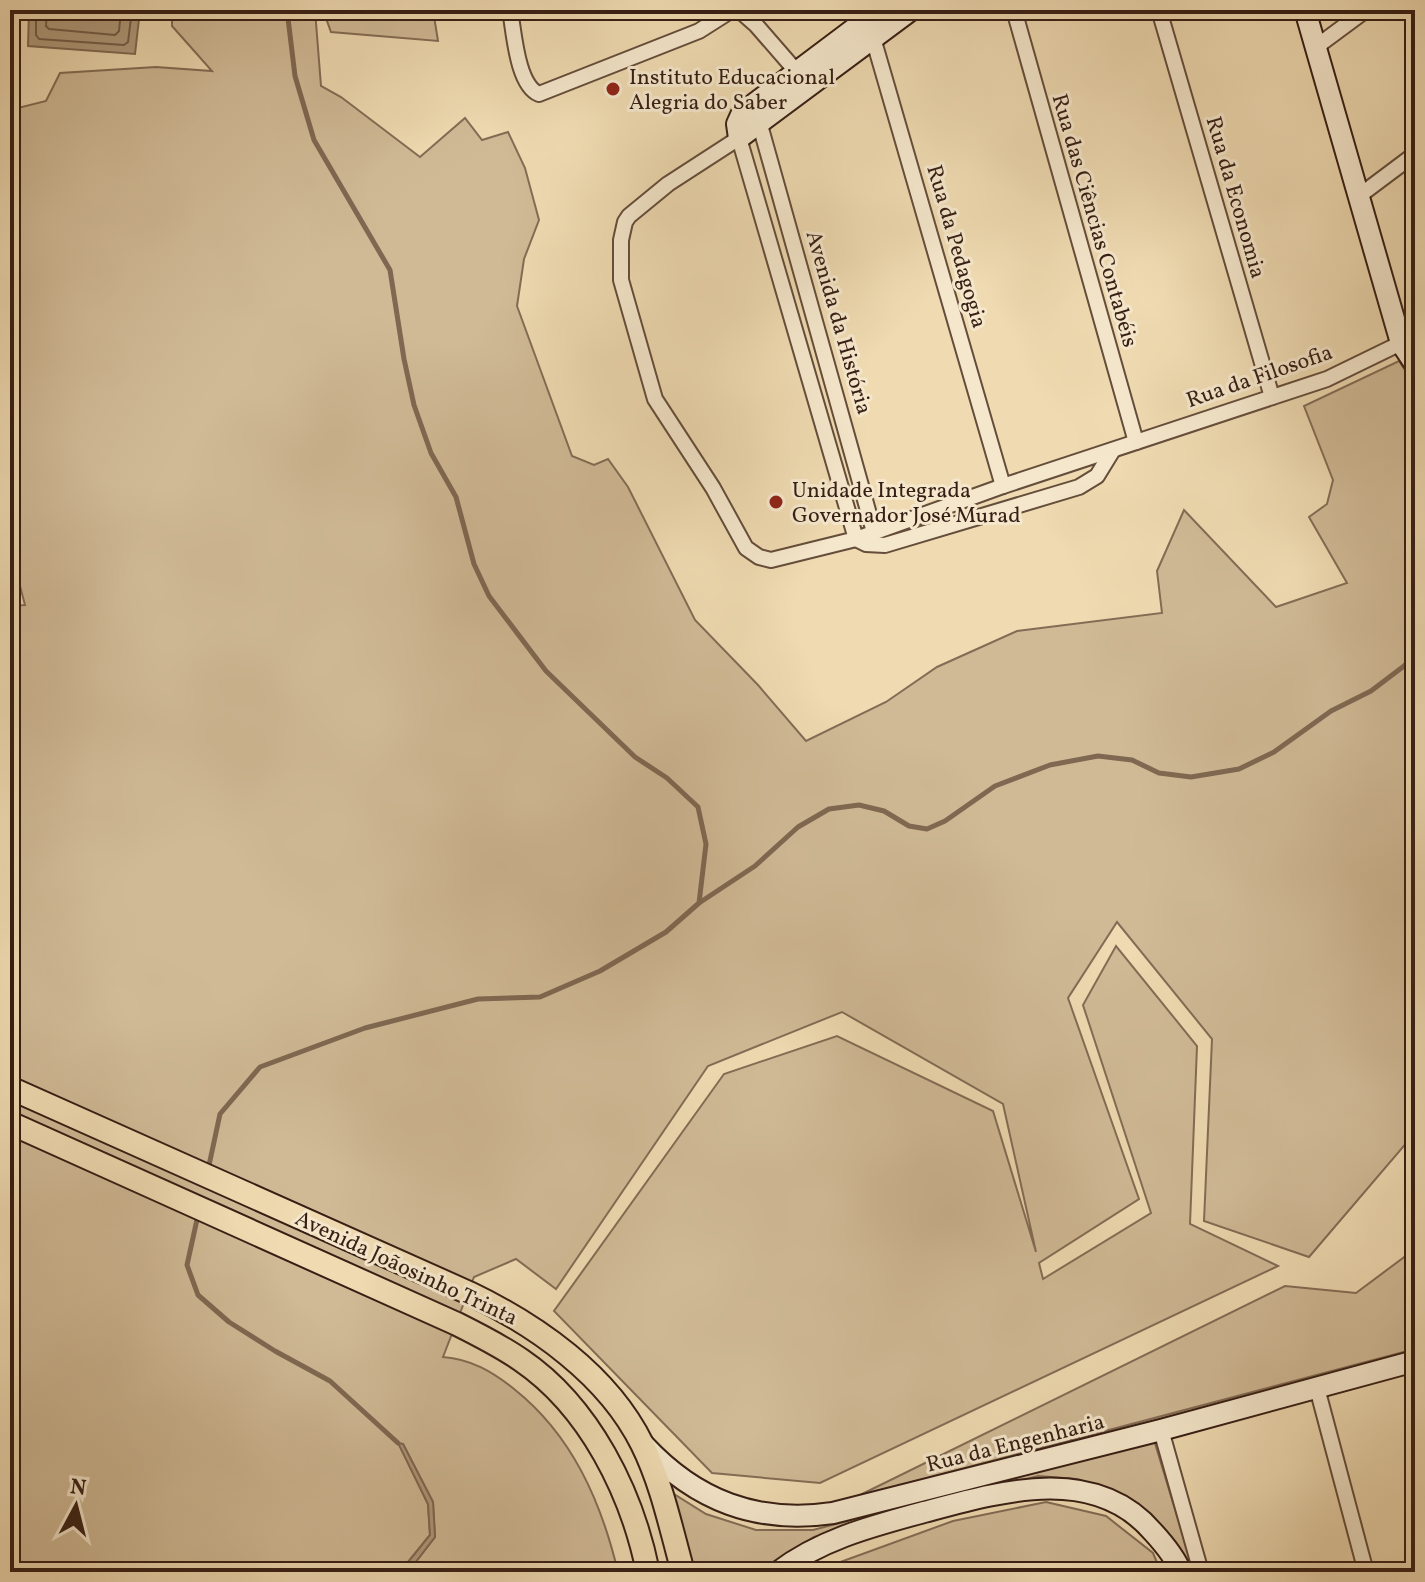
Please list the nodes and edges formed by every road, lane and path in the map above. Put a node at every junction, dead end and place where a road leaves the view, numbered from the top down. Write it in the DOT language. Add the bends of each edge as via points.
graph roads {
  1 [pos="510,10"];
  2 [pos="732,10"];
  3 [pos="739,10"];
  4 [pos="911,10"];
  5 [pos="1014,10"];
  6 [pos="1159,10"];
  7 [pos="1305,10"];
  8 [pos="1366,10"];
  9 [pos="873,22"];
  10 [pos="1316,47"];
  11 [pos="796,71"];
  12 [pos="760,125"];
  13 [pos="739,138"];
  14 [pos="1415,154"];
  15 [pos="1359,196"];
  16 [pos="1408,338"];
  17 [pos="1415,364"];
  18 [pos="1272,397"];
  19 [pos="1136,442"];
  20 [pos="1113,450"];
  21 [pos="1003,486"];
  22 [pos="874,532"];
  23 [pos="856,539"];
  24 [pos="10,1088"];
  25 [pos="10,1123"];
  26 [pos="1415,1361"];
  27 [pos="1317,1388"];
  28 [pos="1161,1430"];
  29 [pos="642,1442"];
  30 [pos="648,1572"];
  31 [pos="683,1572"];
  32 [pos="778,1572"];
  33 [pos="1181,1572"];
  34 [pos="1201,1572"];
  35 [pos="1366,1572"];
  1 -- 2 [label="street" via="523,78 539,94 699,31"];
  3 -- 11 [label="street"];
  4 -- 9 [label="street"];
  5 -- 19 [label="street, Rua das Ciências Contabéis"];
  6 -- 18 [label="street, Rua da Economia"];
  7 -- 10 [label="street"];
  8 -- 10 [label="street"];
  9 -- 11 [label="street"];
  9 -- 12 [label="street"];
  9 -- 21 [label="street, Rua da Pedagogia"];
  10 -- 15 [label="street"];
  11 -- 13 [label="street" via="742,113"];
  12 -- 13 [label="street"];
  12 -- 22 [label="street, Avenida da História"];
  13 -- 23 [label="street, Avenida da História"];
  13 -- 23 [label="street" via="668,184 625,222 621,280 637,339 655,399 746,548 759,557 781,559"];
  14 -- 15 [label="street"];
  15 -- 16 [label="street"];
  16 -- 17 [label="street"];
  16 -- 18 [label="street, Rua da Filosofia" via="1327,379"];
  18 -- 19 [label="street, Rua da Filosofia"];
  19 -- 20 [label="street, Rua da Filosofia"];
  20 -- 21 [label="street, Rua da Filosofia"];
  20 -- 23 [label="street" via="1097,476 1079,487 885,545"];
  21 -- 22 [label="street, Rua da Filosofia"];
  22 -- 23 [label="street, Rua da Filosofia"];
  24 -- 29 [label="main road, Avenida Joãosinho Trinta" via="530,1325 567,1353"];
  25 -- 30 [label="main road, Avenida Joãosinho Trinta" via="457,1324 523,1361 568,1403 596,1442 618,1480"];
  26 -- 27 [label="street, Rua da Engenharia"];
  27 -- 28 [label="street, Rua da Engenharia"];
  27 -- 35 [label="street"];
  28 -- 29 [label="street, Rua da Engenharia" via="810,1516 781,1516 724,1503 674,1475"];
  28 -- 34 [label="street"];
  29 -- 31 [label="main road, Avenida Joãosinho Trinta"];
  32 -- 33 [label="street" via="820,1546 881,1524 1046,1487 1095,1494 1130,1511 1166,1546"];
}
